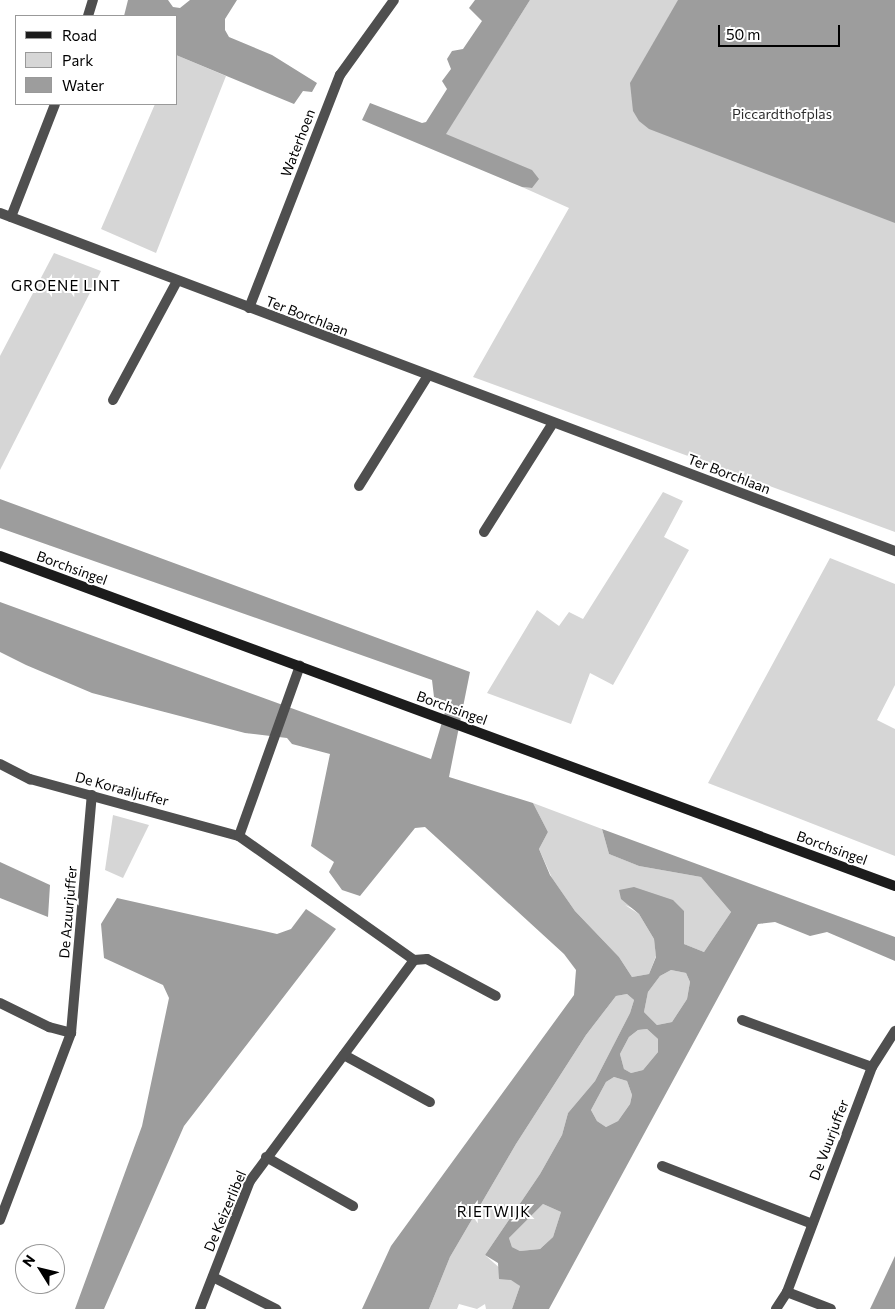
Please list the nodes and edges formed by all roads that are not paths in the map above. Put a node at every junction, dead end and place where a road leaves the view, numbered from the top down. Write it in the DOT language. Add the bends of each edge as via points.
graph roads {
  1 [pos="93,0"];
  2 [pos="394,0"];
  3 [pos="88,15"];
  4 [pos="55,105"];
  5 [pos="0,213"];
  6 [pos="11,217"];
  7 [pos="177,281"];
  8 [pos="249,308"];
  9 [pos="427,376"];
  10 [pos="113,400"];
  11 [pos="552,423"];
  12 [pos="359,486"];
  13 [pos="484,532"];
  14 [pos="895,551"];
  15 [pos="0,556"];
  16 [pos="300,666"];
  17 [pos="0,764"];
  18 [pos="92,795"];
  19 [pos="239,836"];
  20 [pos="895,886"];
  21 [pos="414,960"];
  22 [pos="496,996"];
  23 [pos="0,1003"];
  24 [pos="742,1020"];
  25 [pos="895,1031"];
  26 [pos="71,1033"];
  27 [pos="344,1055"];
  28 [pos="872,1067"];
  29 [pos="430,1102"];
  30 [pos="266,1157"];
  31 [pos="662,1166"];
  32 [pos="353,1206"];
  33 [pos="0,1220"];
  34 [pos="812,1224"];
  35 [pos="213,1277"];
  36 [pos="787,1292"];
  37 [pos="200,1309"];
  38 [pos="276,1309"];
  39 [pos="776,1309"];
  40 [pos="831,1309"];
  1 -- 3 [label="street"];
  2 -- 8 [label="street, Waterhoen" via="340,75"];
  4 -- 6 [label="street"];
  5 -- 6 [label="street, Ter Borchlaan"];
  6 -- 7 [label="street, Ter Borchlaan"];
  7 -- 8 [label="street, Ter Borchlaan"];
  7 -- 10 [label="street"];
  8 -- 9 [label="street, Ter Borchlaan"];
  9 -- 11 [label="street, Ter Borchlaan"];
  9 -- 12 [label="street"];
  11 -- 13 [label="street"];
  11 -- 14 [label="street, Ter Borchlaan"];
  15 -- 16 [label="main road, Borchsingel"];
  16 -- 19 [label="street"];
  16 -- 20 [label="main road, Borchsingel"];
  17 -- 18 [label="street, De Koraaljuffer" via="30,779"];
  18 -- 19 [label="street, De Koraaljuffer"];
  18 -- 26 [label="street, De Azuurjuffer"];
  19 -- 21 [label="street, De Koraaljuffer"];
  21 -- 22 [label="street" via="427,959"];
  21 -- 27 [label="street, De Keizerlibel"];
  23 -- 26 [label="street" via="49,1027"];
  24 -- 28 [label="street"];
  25 -- 28 [label="street, De Vuurjuffer"];
  26 -- 33 [label="street, De Azuurjuffer"];
  27 -- 29 [label="street"];
  27 -- 30 [label="street, De Keizerlibel"];
  28 -- 34 [label="street, De Vuurjuffer"];
  30 -- 32 [label="street"];
  30 -- 35 [label="street, De Keizerlibel" via="250,1181"];
  31 -- 34 [label="street"];
  34 -- 36 [label="street, De Vuurjuffer"];
  35 -- 37 [label="street, De Keizerlibel"];
  35 -- 38 [label="street"];
  36 -- 39 [label="street, De Vuurjuffer"];
  36 -- 40 [label="street"];
}
